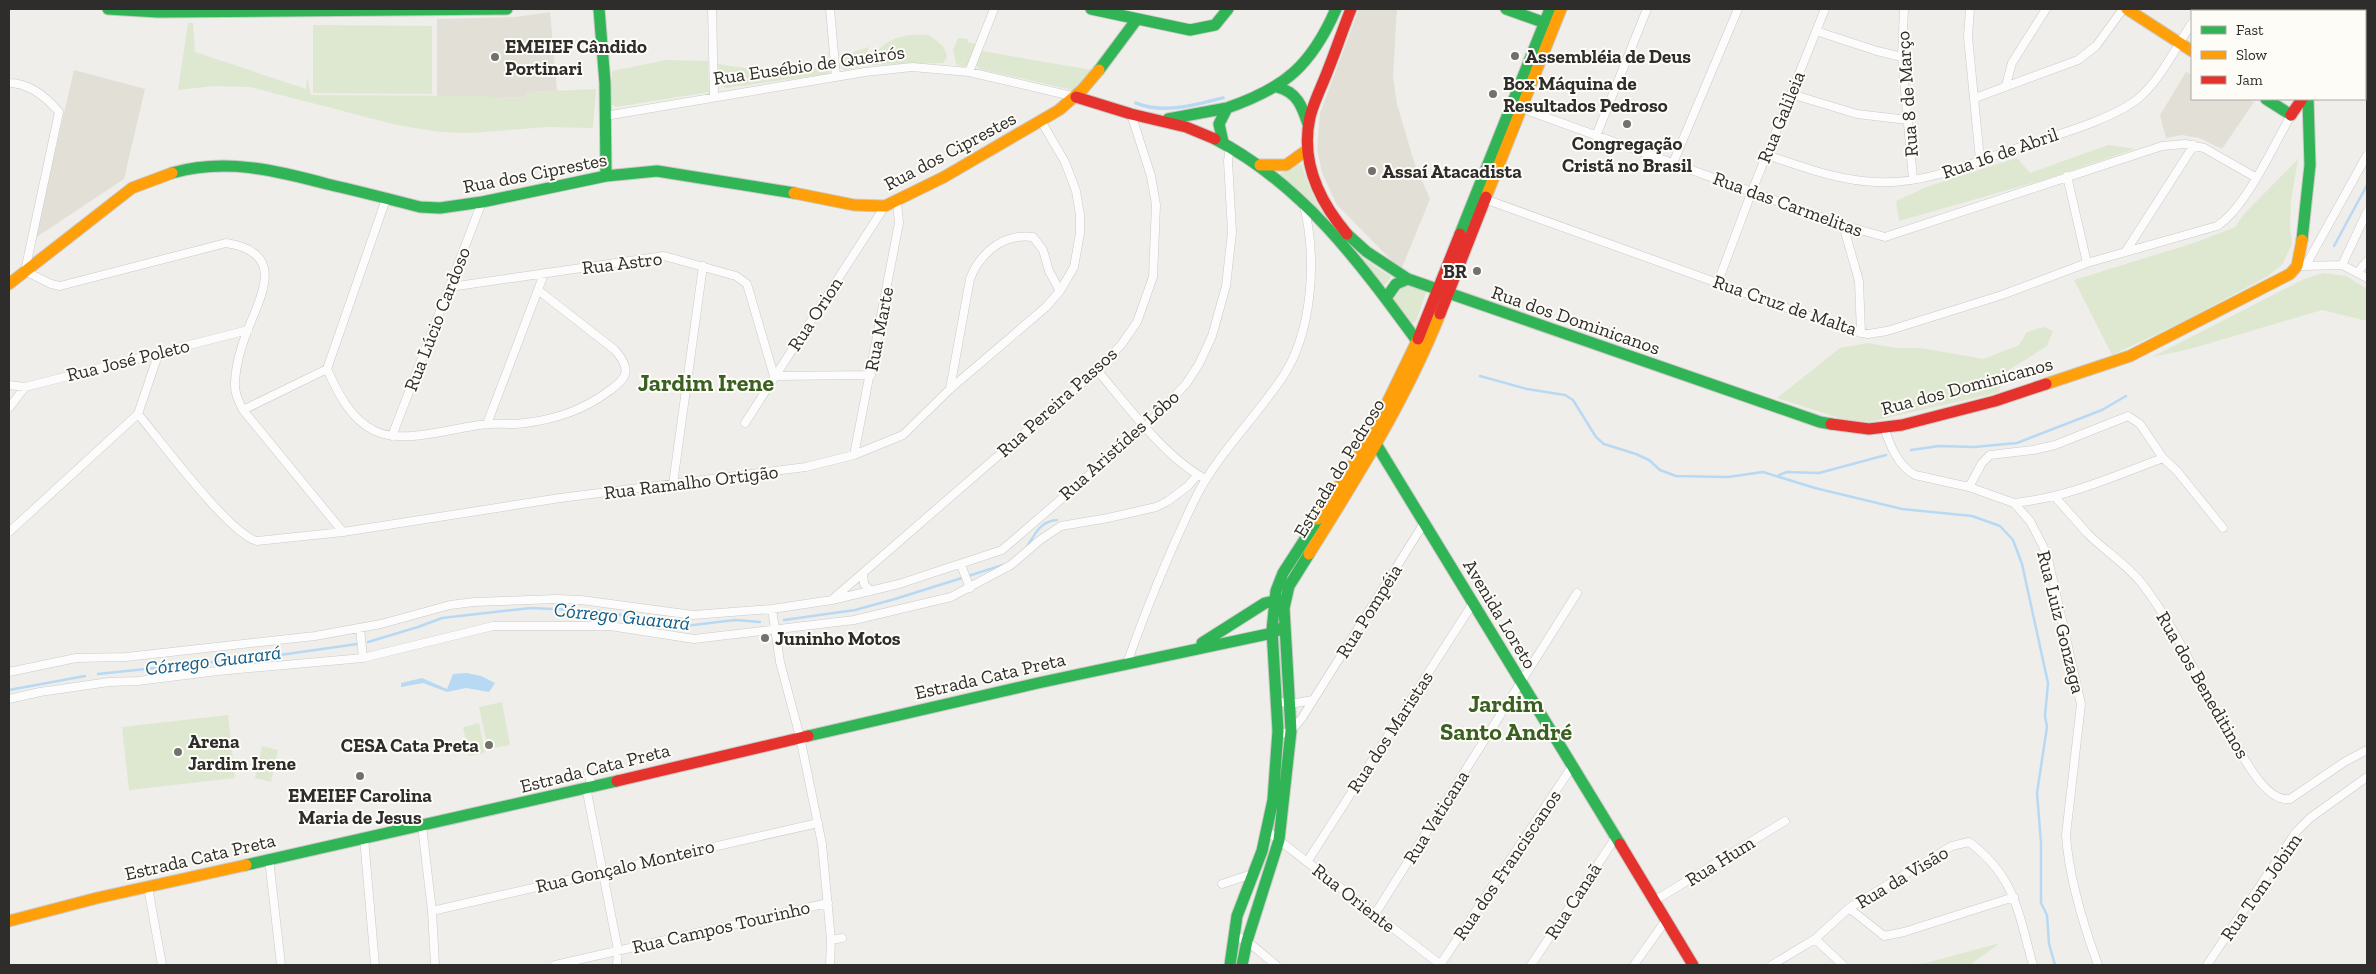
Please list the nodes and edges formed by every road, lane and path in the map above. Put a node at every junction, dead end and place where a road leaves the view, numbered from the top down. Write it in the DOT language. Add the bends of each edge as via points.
graph roads {
  1 [pos="108,9"];
  2 [pos="340,9"];
  3 [pos="507,9"];
  4 [pos="599,9"];
  5 [pos="712,9"];
  6 [pos="830,9"];
  7 [pos="994,9"];
  8 [pos="1091,9"];
  9 [pos="1228,9"];
  10 [pos="1336,9"];
  11 [pos="1351,9"];
  12 [pos="1506,9"];
  13 [pos="1550,9"];
  14 [pos="1562,9"];
  15 [pos="1647,9"];
  16 [pos="1738,9"];
  17 [pos="1825,9"];
  18 [pos="1904,9"];
  19 [pos="1970,9"];
  20 [pos="2046,9"];
  21 [pos="2122,9"];
  22 [pos="2127,9"];
  23 [pos="1137,19"];
  24 [pos="1549,25"];
  25 [pos="2191,25"];
  26 [pos="1816,31"];
  27 [pos="2179,43"];
  28 [pos="2191,50"];
  29 [pos="1902,56"];
  30 [pos="969,72"];
  31 [pos="836,76"];
  32 [pos="9,84"];
  33 [pos="2006,85"];
  34 [pos="1277,87"];
  35 [pos="1791,94"];
  36 [pos="714,96"];
  37 [pos="1076,98"];
  38 [pos="1975,98"];
  39 [pos="2268,100"];
  40 [pos="2301,100"];
  41 [pos="2308,100"];
  42 [pos="1516,106"];
  43 [pos="1227,108"];
  44 [pos="1130,114"];
  45 [pos="2291,115"];
  46 [pos="605,116"];
  47 [pos="1164,119"];
  48 [pos="1908,120"];
  49 [pos="1041,121"];
  50 [pos="2309,123"];
  51 [pos="1308,124"];
  52 [pos="1596,136"];
  53 [pos="1226,144"];
  54 [pos="2194,145"];
  55 [pos="1307,150"];
  56 [pos="1766,155"];
  57 [pos="2367,155"];
  58 [pos="1980,160"];
  59 [pos="1673,163"];
  60 [pos="1260,165"];
  61 [pos="606,176"];
  62 [pos="2067,176"];
  63 [pos="2255,178"];
  64 [pos="1913,179"];
  65 [pos="1752,191"];
  66 [pos="1481,197"];
  67 [pos="386,199"];
  68 [pos="482,202"];
  69 [pos="896,202"];
  70 [pos="1304,205"];
  71 [pos="885,206"];
  72 [pos="2367,212"];
  73 [pos="1843,225"];
  74 [pos="2126,251"];
  75 [pos="2367,261"];
  76 [pos="2087,263"];
  77 [pos="2342,265"];
  78 [pos="703,266"];
  79 [pos="2301,266"];
  80 [pos="25,271"];
  81 [pos="2358,272"];
  82 [pos="544,274"];
  83 [pos="2367,278"];
  84 [pos="1408,279"];
  85 [pos="1718,282"];
  86 [pos="9,284"];
  87 [pos="450,287"];
  88 [pos="538,290"];
  89 [pos="1060,291"];
  90 [pos="1442,292"];
  91 [pos="1386,298"];
  92 [pos="248,330"];
  93 [pos="1861,333"];
  94 [pos="1422,343"];
  95 [pos="159,352"];
  96 [pos="327,369"];
  97 [pos="1097,370"];
  98 [pos="870,375"];
  99 [pos="774,376"];
  100 [pos="9,385"];
  101 [pos="25,387"];
  102 [pos="950,389"];
  103 [pos="9,408"];
  104 [pos="243,410"];
  105 [pos="138,414"];
  106 [pos="745,422"];
  107 [pos="487,424"];
  108 [pos="1146,426"];
  109 [pos="1884,428"];
  110 [pos="392,436"];
  111 [pos="1374,440"];
  112 [pos="854,455"];
  113 [pos="2163,458"];
  114 [pos="1198,475"];
  115 [pos="1207,480"];
  116 [pos="673,484"];
  117 [pos="1969,487"];
  118 [pos="2055,497"];
  119 [pos="2014,503"];
  120 [pos="1424,523"];
  121 [pos="2222,528"];
  122 [pos="9,532"];
  123 [pos="343,532"];
  124 [pos="961,565"];
  125 [pos="863,574"];
  126 [pos="970,588"];
  127 [pos="872,591"];
  128 [pos="1577,593"];
  129 [pos="832,600"];
  130 [pos="1274,601"];
  131 [pos="1473,603"];
  132 [pos="1284,608"];
  133 [pos="772,609"];
  134 [pos="1240,619"];
  135 [pos="1285,626"];
  136 [pos="360,628"];
  137 [pos="776,631"];
  138 [pos="1274,633"];
  139 [pos="1240,640"];
  140 [pos="1190,649"];
  141 [pos="363,658"];
  142 [pos="1127,663"];
  143 [pos="9,672"];
  144 [pos="1521,682"];
  145 [pos="9,699"];
  146 [pos="1313,700"];
  147 [pos="1283,702"];
  148 [pos="1291,731"];
  149 [pos="1278,734"];
  150 [pos="800,737"];
  151 [pos="2367,750"];
  152 [pos="1573,765"];
  153 [pos="588,773"];
  154 [pos="2367,777"];
  155 [pos="589,786"];
  156 [pos="1785,821"];
  157 [pos="818,823"];
  158 [pos="422,826"];
  159 [pos="1267,831"];
  160 [pos="1616,837"];
  161 [pos="364,838"];
  162 [pos="1279,840"];
  163 [pos="269,859"];
  164 [pos="1307,862"];
  165 [pos="601,871"];
  166 [pos="1252,874"];
  167 [pos="1222,884"];
  168 [pos="148,887"];
  169 [pos="2014,896"];
  170 [pos="1654,901"];
  171 [pos="828,903"];
  172 [pos="1849,908"];
  173 [pos="432,911"];
  174 [pos="1375,914"];
  175 [pos="1666,920"];
  176 [pos="9,921"];
  177 [pos="1233,935"];
  178 [pos="842,938"];
  179 [pos="1815,939"];
  180 [pos="831,940"];
  181 [pos="1247,941"];
  182 [pos="618,950"];
  183 [pos="162,965"];
  184 [pos="281,965"];
  185 [pos="375,965"];
  186 [pos="435,965"];
  187 [pos="555,965"];
  188 [pos="617,965"];
  189 [pos="830,965"];
  190 [pos="1230,965"];
  191 [pos="1242,965"];
  192 [pos="1276,965"];
  193 [pos="1441,965"];
  194 [pos="1531,965"];
  195 [pos="1634,965"];
  196 [pos="1693,965"];
  197 [pos="1772,965"];
  198 [pos="1843,965"];
  199 [pos="2033,965"];
  200 [pos="2098,965"];
  201 [pos="2207,965"];
  1 -- 2 [label="street" via="158,12"];
  2 -- 3 [label="street"];
  4 -- 46 [label="street"];
  5 -- 36 [label="street"];
  6 -- 31 [label="street"];
  7 -- 30 [label="street"];
  8 -- 23 [label="street"];
  9 -- 23 [label="street" via="1215,25 1200,30"];
  10 -- 34 [label="street" via="1314,49"];
  11 -- 51 [label="street"];
  12 -- 24 [label="street"];
  13 -- 24 [label="street, Estrada do Pedroso"];
  14 -- 24 [label="street, Estrada do Pedroso"];
  15 -- 52 [label="street"];
  16 -- 59 [label="street"];
  17 -- 26 [label="street, Rua Galileia"];
  18 -- 29 [label="street, Rua 8 de Março"];
  19 -- 38 [label="street" via="1968,37"];
  20 -- 33 [label="street" via="2012,63"];
  21 -- 33 [label="street" via="2087,54 2067,65"];
  22 -- 27 [label="street"];
  23 -- 37 [label="street, Rua dos Ciprestes"];
  24 -- 42 [label="street, Estrada do Pedroso"];
  25 -- 27 [label="street, Rua 16 de Abril"];
  26 -- 29 [label="street"];
  26 -- 35 [label="street, Rua Galileia"];
  27 -- 28 [label="street"];
  27 -- 58 [label="street, Rua 16 de Abril" via="2151,86 2127,106"];
  29 -- 48 [label="street, Rua 8 de Março"];
  30 -- 31 [label="street, Rua Eusébio de Queirós" via="912,67"];
  30 -- 37 [label="street, Rua Eusébio de Queirós"];
  31 -- 36 [label="street, Rua Eusébio de Queirós"];
  32 -- 80 [label="street" via="42,95 59,112"];
  33 -- 38 [label="street"];
  34 -- 43 [label="street"];
  34 -- 51 [label="street" via="1298,96"];
  35 -- 48 [label="street" via="1857,114"];
  35 -- 56 [label="street, Rua Galileia"];
  36 -- 46 [label="street, Rua Eusébio de Queirós"];
  37 -- 44 [label="street, Rua Eusébio de Queirós"];
  37 -- 49 [label="street, Rua dos Ciprestes"];
  38 -- 58 [label="street"];
  39 -- 45 [label="street"];
  40 -- 45 [label="street"];
  41 -- 50 [label="street"];
  42 -- 52 [label="street, Rua das Carmelitas"];
  42 -- 66 [label="street, Estrada do Pedroso"];
  43 -- 47 [label="street, Rua Eusébio de Queirós"];
  43 -- 53 [label="street" via="1218,125"];
  44 -- 47 [label="street, Rua Eusébio de Queirós"];
  44 -- 97 [label="street, Rua Pereira Passos" via="1149,169 1156,205 1154,269 1137,322 1122,345"];
  45 -- 50 [label="street" via="2300,116"];
  45 -- 63 [label="street, Rua Cruz de Malta"];
  46 -- 61 [label="street"];
  47 -- 53 [label="street, Rua Eusébio de Queirós"];
  48 -- 64 [label="street, Rua 8 de Março"];
  49 -- 69 [label="street, Rua dos Ciprestes"];
  49 -- 89 [label="street, Rua Ramalho Ortigão" via="1070,172 1080,216 1077,257"];
  50 -- 79 [label="street" via="2309,182"];
  51 -- 55 [label="street"];
  52 -- 59 [label="street, Rua das Carmelitas"];
  53 -- 60 [label="street, Rua Eusébio de Queirós"];
  53 -- 108 [label="street, Rua Aristídes Lôbo" via="1232,217 1231,250 1220,315 1206,350 1186,384"];
  54 -- 62 [label="street, Rua das Carmelitas" via="2162,146"];
  54 -- 63 [label="street" via="2214,152"];
  54 -- 74 [label="street"];
  55 -- 60 [label="street" via="1288,165"];
  55 -- 84 [label="street" via="1316,190 1334,220 1374,260"];
  56 -- 64 [label="street, Rua 16 de Abril" via="1857,181"];
  56 -- 65 [label="street, Rua Galileia"];
  57 -- 79 [label="street"];
  58 -- 64 [label="street, Rua 16 de Abril"];
  59 -- 65 [label="street, Rua das Carmelitas"];
  60 -- 70 [label="street, Rua Eusébio de Queirós"];
  61 -- 68 [label="street, Rua dos Ciprestes"];
  61 -- 71 [label="street, Rua dos Ciprestes" via="657,171 854,206"];
  62 -- 73 [label="street, Rua das Carmelitas" via="1885,237"];
  62 -- 76 [label="street"];
  63 -- 74 [label="street, Rua Cruz de Malta" via="2239,207 2226,221"];
  65 -- 73 [label="street, Rua das Carmelitas"];
  65 -- 85 [label="street, Rua Galileia"];
  66 -- 85 [label="street, Rua Cruz de Malta"];
  66 -- 90 [label="street, Estrada do Pedroso"];
  67 -- 68 [label="street, Rua dos Ciprestes" via="440,208"];
  67 -- 80 [label="street, Rua dos Ciprestes" via="269,169 235,165 180,171 132,188"];
  67 -- 96 [label="street"];
  68 -- 87 [label="street, Rua Lúcio Cardoso"];
  69 -- 71 [label="street, Rua dos Ciprestes"];
  69 -- 98 [label="street, Rua Marte" via="899,224"];
  70 -- 91 [label="street, Rua Eusébio de Queirós" via="1350,253"];
  70 -- 115 [label="street" via="1310,230 1311,279 1294,356 1282,378"];
  71 -- 99 [label="street, Rua Orion"];
  72 -- 77 [label="street"];
  73 -- 93 [label="street" via="1859,281"];
  74 -- 76 [label="street, Rua Cruz de Malta"];
  75 -- 81 [label="street"];
  76 -- 93 [label="street, Rua Cruz de Malta" via="1905,326"];
  77 -- 79 [label="street"];
  77 -- 81 [label="street"];
  78 -- 82 [label="street, Rua Astro" via="664,256"];
  78 -- 99 [label="street, Rua Astro" via="736,276 747,284"];
  78 -- 116 [label="street"];
  79 -- 109 [label="street, Rua dos Dominicanos" via="2281,280 2130,356 1994,401"];
  80 -- 86 [label="street, Rua dos Ciprestes"];
  80 -- 92 [label="street" via="51,284 71,285 215,245 240,245 251,251 265,270 262,299"];
  81 -- 83 [label="street"];
  82 -- 87 [label="street, Rua Astro"];
  82 -- 88 [label="street"];
  84 -- 90 [label="street"];
  84 -- 91 [label="street" via="1393,286"];
  85 -- 93 [label="street, Rua Cruz de Malta"];
  87 -- 110 [label="street, Rua Lúcio Cardoso"];
  88 -- 107 [label="street"];
  88 -- 107 [label="street" via="615,350 624,361 625,376 622,382 588,406 558,418 524,424"];
  89 -- 102 [label="street, Rua Ramalho Ortigão" via="1046,307"];
  89 -- 102 [label="street" via="1049,271 1043,250 1033,237 1014,237 984,253 970,279"];
  90 -- 94 [label="street, Estrada do Pedroso"];
  90 -- 109 [label="street, Rua dos Dominicanos" via="1820,422"];
  91 -- 94 [label="street, Rua Eusébio de Queirós"];
  92 -- 95 [label="street, Rua José Poleto"];
  92 -- 104 [label="street" via="234,382"];
  94 -- 111 [label="street, Estrada do Pedroso"];
  95 -- 101 [label="street, Rua José Poleto"];
  95 -- 105 [label="street"];
  96 -- 104 [label="street"];
  96 -- 110 [label="street" via="340,397 357,418 377,432"];
  97 -- 108 [label="street"];
  97 -- 125 [label="street, Rua Pereira Passos"];
  98 -- 99 [label="street"];
  98 -- 112 [label="street, Rua Marte"];
  99 -- 106 [label="street, Rua Orion"];
  100 -- 101 [label="street, Rua José Poleto"];
  101 -- 103 [label="street"];
  102 -- 112 [label="street, Rua Ramalho Ortigão" via="903,435"];
  104 -- 123 [label="street"];
  105 -- 122 [label="street"];
  105 -- 123 [label="street, Rua Ramalho Ortigão" via="221,514 249,539 257,541"];
  107 -- 110 [label="street"];
  108 -- 114 [label="street" via="1186,468"];
  108 -- 124 [label="street, Rua Aristídes Lôbo" via="1002,550"];
  109 -- 117 [label="street, Rua Luiz Gonzaga" via="1907,471"];
  111 -- 120 [label="street, Avenida Loreto"];
  111 -- 130 [label="street, Estrada do Pedroso" via="1284,573"];
  111 -- 132 [label="street, Estrada do Pedroso" via="1292,578"];
  112 -- 116 [label="street, Rua Ramalho Ortigão" via="806,467"];
  113 -- 117 [label="street" via="2140,424 2131,417 2124,417 2055,445 1990,455"];
  113 -- 118 [label="street"];
  113 -- 121 [label="street" via="2186,481"];
  114 -- 115 [label="street"];
  114 -- 126 [label="street" via="1188,486 1156,507 1061,526 1011,566"];
  115 -- 142 [label="street" via="1158,576"];
  116 -- 123 [label="street, Rua Ramalho Ortigão"];
  117 -- 119 [label="street, Rua Luiz Gonzaga"];
  118 -- 119 [label="street"];
  118 -- 151 [label="street, Rua dos Beneditinos" via="2088,534 2144,586 2190,660 2222,722 2253,772 2273,796 2290,799"];
  119 -- 200 [label="street, Rua Luiz Gonzaga" via="2038,534 2048,559 2080,691 2081,719 2066,835 2067,853"];
  120 -- 131 [label="street, Avenida Loreto"];
  120 -- 146 [label="street, Rua Pompéia"];
  124 -- 126 [label="street"];
  124 -- 127 [label="street"];
  125 -- 127 [label="street" via="864,584"];
  125 -- 129 [label="street, Rua Pereira Passos"];
  126 -- 137 [label="street" via="951,597 854,620"];
  127 -- 129 [label="street"];
  128 -- 144 [label="street, Rua Vaticana"];
  129 -- 133 [label="street"];
  130 -- 132 [label="street"];
  130 -- 134 [label="street, Estrada Cata Preta"];
  130 -- 138 [label="street, Estrada do Pedroso"];
  131 -- 144 [label="street, Avenida Loreto"];
  131 -- 164 [label="street, Rua dos Maristas"];
  132 -- 135 [label="street, Estrada do Pedroso"];
  133 -- 136 [label="street" via="693,615 573,600 474,602"];
  133 -- 137 [label="street"];
  134 -- 139 [label="street" via="1235,631"];
  134 -- 140 [label="street, Estrada Cata Preta"];
  135 -- 138 [label="street, Estrada Cata Preta"];
  135 -- 147 [label="street, Estrada do Pedroso"];
  136 -- 141 [label="street"];
  136 -- 143 [label="street" via="126,657 76,658"];
  137 -- 141 [label="street" via="694,639 610,626 493,626"];
  137 -- 150 [label="street" via="780,662"];
  138 -- 139 [label="street, Estrada Cata Preta"];
  138 -- 147 [label="street, Estrada do Pedroso"];
  139 -- 140 [label="street, Estrada Cata Preta"];
  140 -- 142 [label="street, Estrada Cata Preta"];
  141 -- 145 [label="street" via="108,682"];
  142 -- 150 [label="street, Estrada Cata Preta"];
  144 -- 152 [label="street, Avenida Loreto"];
  144 -- 174 [label="street, Rua Vaticana"];
  146 -- 147 [label="street"];
  146 -- 148 [label="street, Rua Pompéia"];
  147 -- 148 [label="street, Estrada do Pedroso"];
  147 -- 149 [label="street, Estrada do Pedroso"];
  148 -- 149 [label="street"];
  148 -- 162 [label="street, Estrada do Pedroso"];
  149 -- 159 [label="street, Estrada do Pedroso"];
  150 -- 155 [label="street, Estrada Cata Preta"];
  150 -- 157 [label="street"];
  152 -- 160 [label="street, Avenida Loreto"];
  152 -- 193 [label="street, Rua dos Franciscanos"];
  153 -- 155 [label="street"];
  154 -- 201 [label="street, Rua Tom Jobim" via="2296,832"];
  155 -- 158 [label="street, Estrada Cata Preta"];
  155 -- 165 [label="street"];
  156 -- 170 [label="street, Rua Hum"];
  157 -- 165 [label="street, Rua Gonçalo Monteiro"];
  157 -- 171 [label="street"];
  158 -- 161 [label="street, Estrada Cata Preta"];
  158 -- 173 [label="street"];
  159 -- 162 [label="street, Rua Oriente"];
  159 -- 166 [label="street, Estrada do Pedroso"];
  160 -- 170 [label="street, Avenida Loreto"];
  160 -- 194 [label="street, Rua Canaã"];
  161 -- 163 [label="street, Estrada Cata Preta"];
  161 -- 185 [label="street"];
  162 -- 164 [label="street, Rua Oriente"];
  162 -- 181 [label="street, Estrada do Pedroso"];
  163 -- 168 [label="street, Estrada Cata Preta"];
  163 -- 184 [label="street"];
  164 -- 174 [label="street, Rua Oriente"];
  165 -- 173 [label="street, Rua Gonçalo Monteiro"];
  165 -- 182 [label="street"];
  166 -- 167 [label="street"];
  166 -- 177 [label="street, Estrada do Pedroso"];
  168 -- 176 [label="street, Estrada Cata Preta"];
  168 -- 183 [label="street"];
  169 -- 172 [label="street" via="1884,936"];
  169 -- 172 [label="street, Rua da Visão" via="1985,854 1969,842 1952,846"];
  169 -- 199 [label="street, Rua da Visão"];
  170 -- 175 [label="street, Avenida Loreto"];
  171 -- 180 [label="street"];
  171 -- 182 [label="street, Rua Campos Tourinho"];
  172 -- 179 [label="street, Rua da Visão"];
  173 -- 186 [label="street"];
  174 -- 193 [label="street, Rua Oriente"];
  175 -- 195 [label="street"];
  175 -- 196 [label="street, Avenida Loreto"];
  177 -- 181 [label="street"];
  177 -- 190 [label="street, Estrada do Pedroso"];
  178 -- 180 [label="street"];
  179 -- 197 [label="street, Rua da Visão"];
  179 -- 198 [label="street"];
  180 -- 189 [label="street"];
  181 -- 191 [label="street, Estrada do Pedroso"];
  181 -- 192 [label="street"];
  182 -- 187 [label="street, Rua Campos Tourinho"];
  182 -- 188 [label="street"];
}
